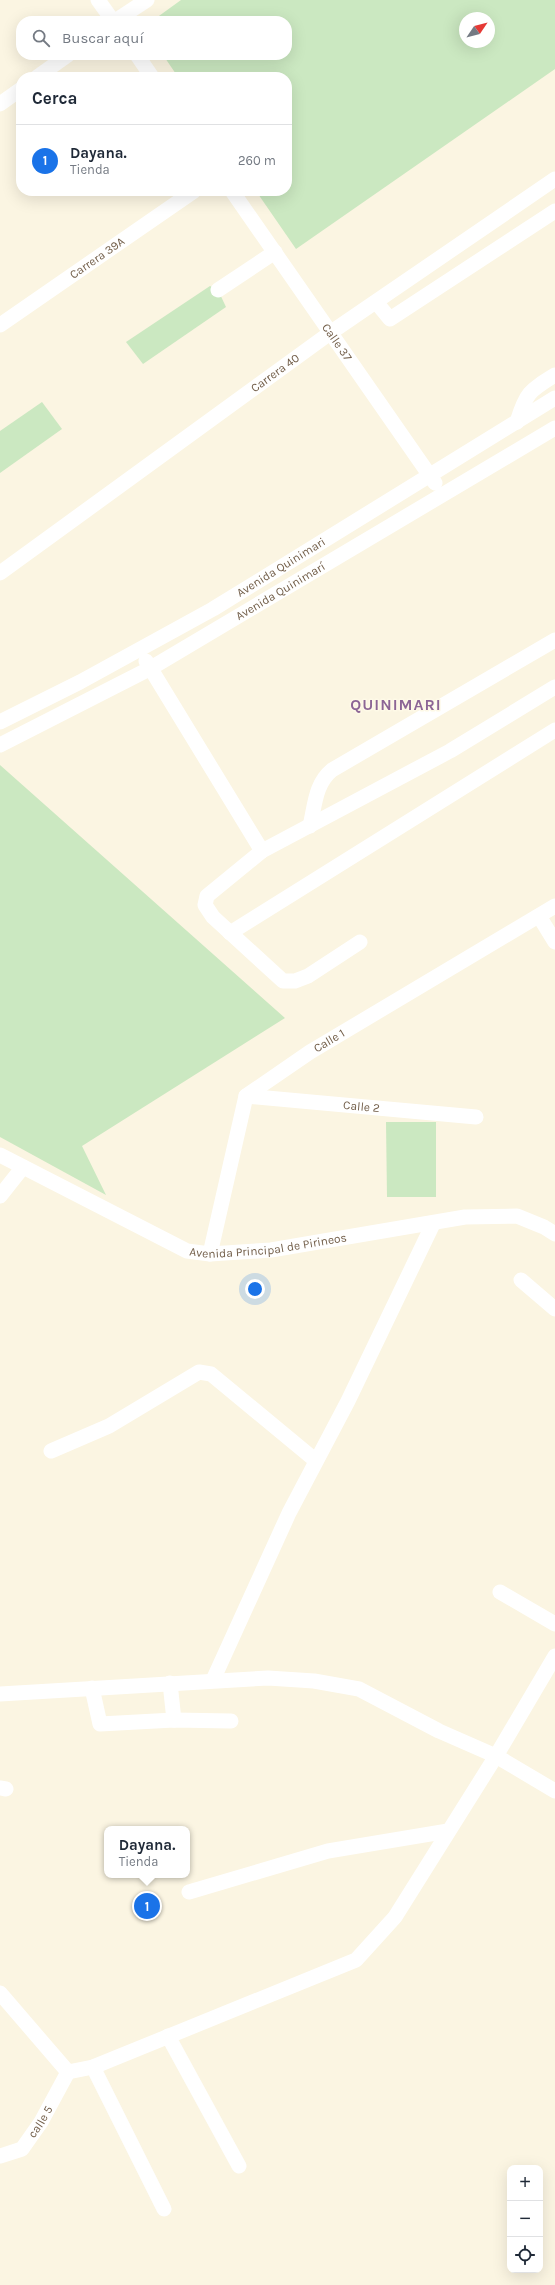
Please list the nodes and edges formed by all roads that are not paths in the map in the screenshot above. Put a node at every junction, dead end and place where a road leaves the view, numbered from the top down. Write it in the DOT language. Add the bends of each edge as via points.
graph roads {
  1 [pos="98,0"];
  2 [pos="147,0"];
  3 [pos="110,16"];
  4 [pos="122,16"];
  5 [pos="61,60"];
  6 [pos="140,60"];
  7 [pos="44,72"];
  8 [pos="149,72"];
  9 [pos="16,93"];
  10 [pos="0,104"];
  11 [pos="555,179"];
  12 [pos="187,196"];
  13 [pos="236,196"];
  14 [pos="555,212"];
  15 [pos="275,252"];
  16 [pos="218,290"];
  17 [pos="376,302"];
  18 [pos="0,325"];
  19 [pos="330,333"];
  20 [pos="555,375"];
  21 [pos="555,398"];
  22 [pos="517,422"];
  23 [pos="555,428"];
  24 [pos="430,475"];
  25 [pos="443,494"];
  26 [pos="0,573"];
  27 [pos="555,640"];
  28 [pos="139,650"];
  29 [pos="152,668"];
  30 [pos="555,687"];
  31 [pos="0,722"];
  32 [pos="555,730"];
  33 [pos="0,744"];
  34 [pos="310,826"];
  35 [pos="262,851"];
  36 [pos="555,906"];
  37 [pos="539,916"];
  38 [pos="230,933"];
  39 [pos="360,942"];
  40 [pos="555,942"];
  41 [pos="246,1096"];
  42 [pos="476,1117"];
  43 [pos="0,1155"];
  44 [pos="23,1167"];
  45 [pos="0,1196"];
  46 [pos="433,1224"];
  47 [pos="555,1234"];
  48 [pos="210,1254"];
  49 [pos="521,1280"];
  50 [pos="555,1309"];
  51 [pos="51,1451"];
  52 [pos="316,1460"];
  53 [pos="500,1592"];
  54 [pos="555,1624"];
  55 [pos="555,1656"];
  56 [pos="213,1680"];
  57 [pos="170,1683"];
  58 [pos="92,1688"];
  59 [pos="0,1694"];
  60 [pos="174,1720"];
  61 [pos="231,1722"];
  62 [pos="496,1756"];
  63 [pos="555,1791"];
  64 [pos="448,1831"];
  65 [pos="189,1892"];
  66 [pos="1,1995"];
  67 [pos="168,2036"];
  68 [pos="93,2067"];
  69 [pos="68,2072"];
  70 [pos="0,2156"];
  71 [pos="239,2166"];
  72 [pos="164,2209"];
  1 -- 3 [label="street"];
  2 -- 4 [label="street"];
  5 -- 7 [label="street"];
  6 -- 8 [label="street"];
  9 -- 10 [label="street"];
  11 -- 17 [label="street, Carrera 40"];
  12 -- 18 [label="street, Carrera 39A"];
  13 -- 15 [label="street, Calle 37"];
  14 -- 17 [label="street" via="390,320"];
  15 -- 16 [label="street"];
  15 -- 19 [label="street, Calle 37"];
  17 -- 19 [label="street, Carrera 40"];
  19 -- 24 [label="street, Calle 37"];
  19 -- 26 [label="street, Carrera 40"];
  20 -- 22 [label="street" via="531,390 523,402"];
  21 -- 22 [label="street, Avenida Quinimari"];
  22 -- 24 [label="street, Avenida Quinimari"];
  23 -- 25 [label="street, Avenida Quinimarí"];
  24 -- 25 [label="street, Calle 37"];
  24 -- 28 [label="street, Avenida Quinimari" via="213,609"];
  25 -- 29 [label="street, Avenida Quinimarí" via="335,561"];
  27 -- 34 [label="street" via="332,770 319,786"];
  28 -- 29 [label="street"];
  28 -- 31 [label="street, Avenida Quinimari"];
  29 -- 33 [label="street, Avenida Quinimarí"];
  29 -- 35 [label="street"];
  30 -- 34 [label="street" via="450,751"];
  32 -- 38 [label="street"];
  34 -- 35 [label="street"];
  35 -- 38 [label="street" via="207,896 205,905"];
  36 -- 37 [label="street, Calle 1"];
  37 -- 40 [label="street"];
  37 -- 41 [label="street, Calle 1" via="310,1052"];
  38 -- 39 [label="street" via="283,981 295,982"];
  41 -- 42 [label="street, Calle 2"];
  41 -- 48 [label="street"];
  43 -- 44 [label="street, Avenida Principal de Pirineos"];
  44 -- 45 [label="street"];
  44 -- 48 [label="street, Avenida Principal de Pirineos" via="186,1251"];
  46 -- 47 [label="street, Avenida Principal de Pirineos" via="465,1217 517,1216"];
  46 -- 48 [label="street, Avenida Principal de Pirineos" via="271,1250"];
  46 -- 52 [label="street" via="348,1401"];
  49 -- 50 [label="street"];
  51 -- 52 [label="street" via="109,1426 199,1372 211,1374"];
  52 -- 56 [label="street"];
  53 -- 54 [label="street"];
  55 -- 62 [label="street"];
  56 -- 57 [label="street"];
  56 -- 62 [label="street" via="268,1678 359,1688 440,1731"];
  57 -- 58 [label="street"];
  57 -- 60 [label="street"];
  58 -- 59 [label="street"];
  58 -- 60 [label="street" via="100,1724"];
  60 -- 61 [label="street"];
  62 -- 63 [label="street"];
  62 -- 64 [label="street"];
  64 -- 65 [label="street" via="328,1852"];
  64 -- 67 [label="street" via="395,1917 356,1960"];
  66 -- 69 [label="street"];
  67 -- 68 [label="street"];
  67 -- 71 [label="street"];
  68 -- 69 [label="street"];
  68 -- 72 [label="street"];
  69 -- 70 [label="street, calle 5" via="41,2122 22,2148"];
}
